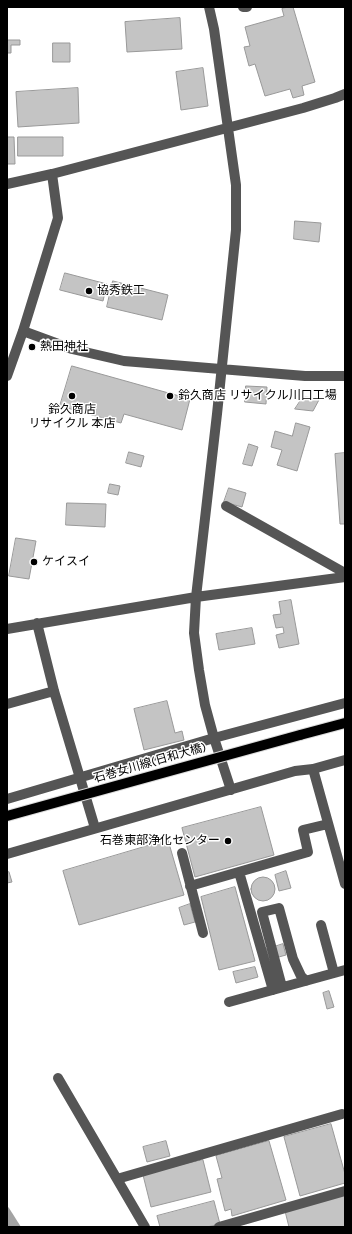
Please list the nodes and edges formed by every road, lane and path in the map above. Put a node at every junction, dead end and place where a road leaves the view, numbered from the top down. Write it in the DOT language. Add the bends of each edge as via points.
graph roads {
  1 [pos="208,7"];
  2 [pos="243,7"];
  3 [pos="247,7"];
  4 [pos="345,94"];
  5 [pos="229,128"];
  6 [pos="52,174"];
  7 [pos="7,184"];
  8 [pos="24,332"];
  9 [pos="221,369"];
  10 [pos="7,376"];
  11 [pos="345,376"];
  12 [pos="226,506"];
  13 [pos="345,573"];
  14 [pos="345,576"];
  15 [pos="196,598"];
  16 [pos="37,623"];
  17 [pos="7,629"];
  18 [pos="54,691"];
  19 [pos="345,703"];
  20 [pos="7,704"];
  21 [pos="345,723"];
  22 [pos="214,738"];
  23 [pos="345,760"];
  24 [pos="313,769"];
  25 [pos="80,778"];
  26 [pos="231,790"];
  27 [pos="7,799"];
  28 [pos="7,816"];
  29 [pos="328,824"];
  30 [pos="95,828"];
  31 [pos="182,853"];
  32 [pos="7,854"];
  33 [pos="239,872"];
  34 [pos="345,884"];
  35 [pos="190,886"];
  36 [pos="321,925"];
  37 [pos="203,933"];
  38 [pos="345,970"];
  39 [pos="334,973"];
  40 [pos="306,981"];
  41 [pos="278,989"];
  42 [pos="229,1002"];
  43 [pos="58,1078"];
  44 [pos="342,1114"];
  45 [pos="117,1178"];
  46 [pos="345,1191"];
  47 [pos="145,1227"];
  48 [pos="220,1227"];
  1 -- 5 [label="street" via="214,29"];
  2 -- 3 [label="street"];
  4 -- 5 [label="street"];
  5 -- 6 [label="street"];
  5 -- 9 [label="street" via="236,185 236,230"];
  6 -- 7 [label="street"];
  6 -- 8 [label="street" via="58,218"];
  8 -- 9 [label="street" via="72,349 124,361"];
  8 -- 10 [label="street"];
  9 -- 11 [label="street" via="305,376"];
  9 -- 15 [label="street"];
  12 -- 13 [label="street"];
  14 -- 15 [label="street"];
  15 -- 16 [label="street"];
  15 -- 22 [label="street" via="194,633 205,704"];
  16 -- 17 [label="street"];
  16 -- 18 [label="street"];
  18 -- 20 [label="street"];
  18 -- 25 [label="street"];
  19 -- 22 [label="street"];
  21 -- 28 [label="main road, 石巻女川線(日和大橋), bridge"];
  22 -- 25 [label="street"];
  22 -- 26 [label="street"];
  23 -- 24 [label="street"];
  24 -- 26 [label="street" via="295,771"];
  24 -- 29 [label="street"];
  25 -- 27 [label="street"];
  25 -- 30 [label="street"];
  26 -- 30 [label="street"];
  29 -- 33 [label="street" via="303,830 308,852"];
  29 -- 34 [label="street"];
  30 -- 32 [label="street"];
  31 -- 35 [label="street"];
  33 -- 35 [label="street"];
  33 -- 41 [label="street"];
  35 -- 37 [label="street"];
  36 -- 39 [label="street"];
  38 -- 39 [label="street"];
  39 -- 40 [label="street"];
  40 -- 41 [label="street"];
  40 -- 41 [label="street" via="300,976 293,959 279,908 262,912"];
  41 -- 42 [label="street"];
  43 -- 45 [label="street"];
  44 -- 45 [label="street"];
  45 -- 47 [label="street"];
  46 -- 48 [label="street"];
}
